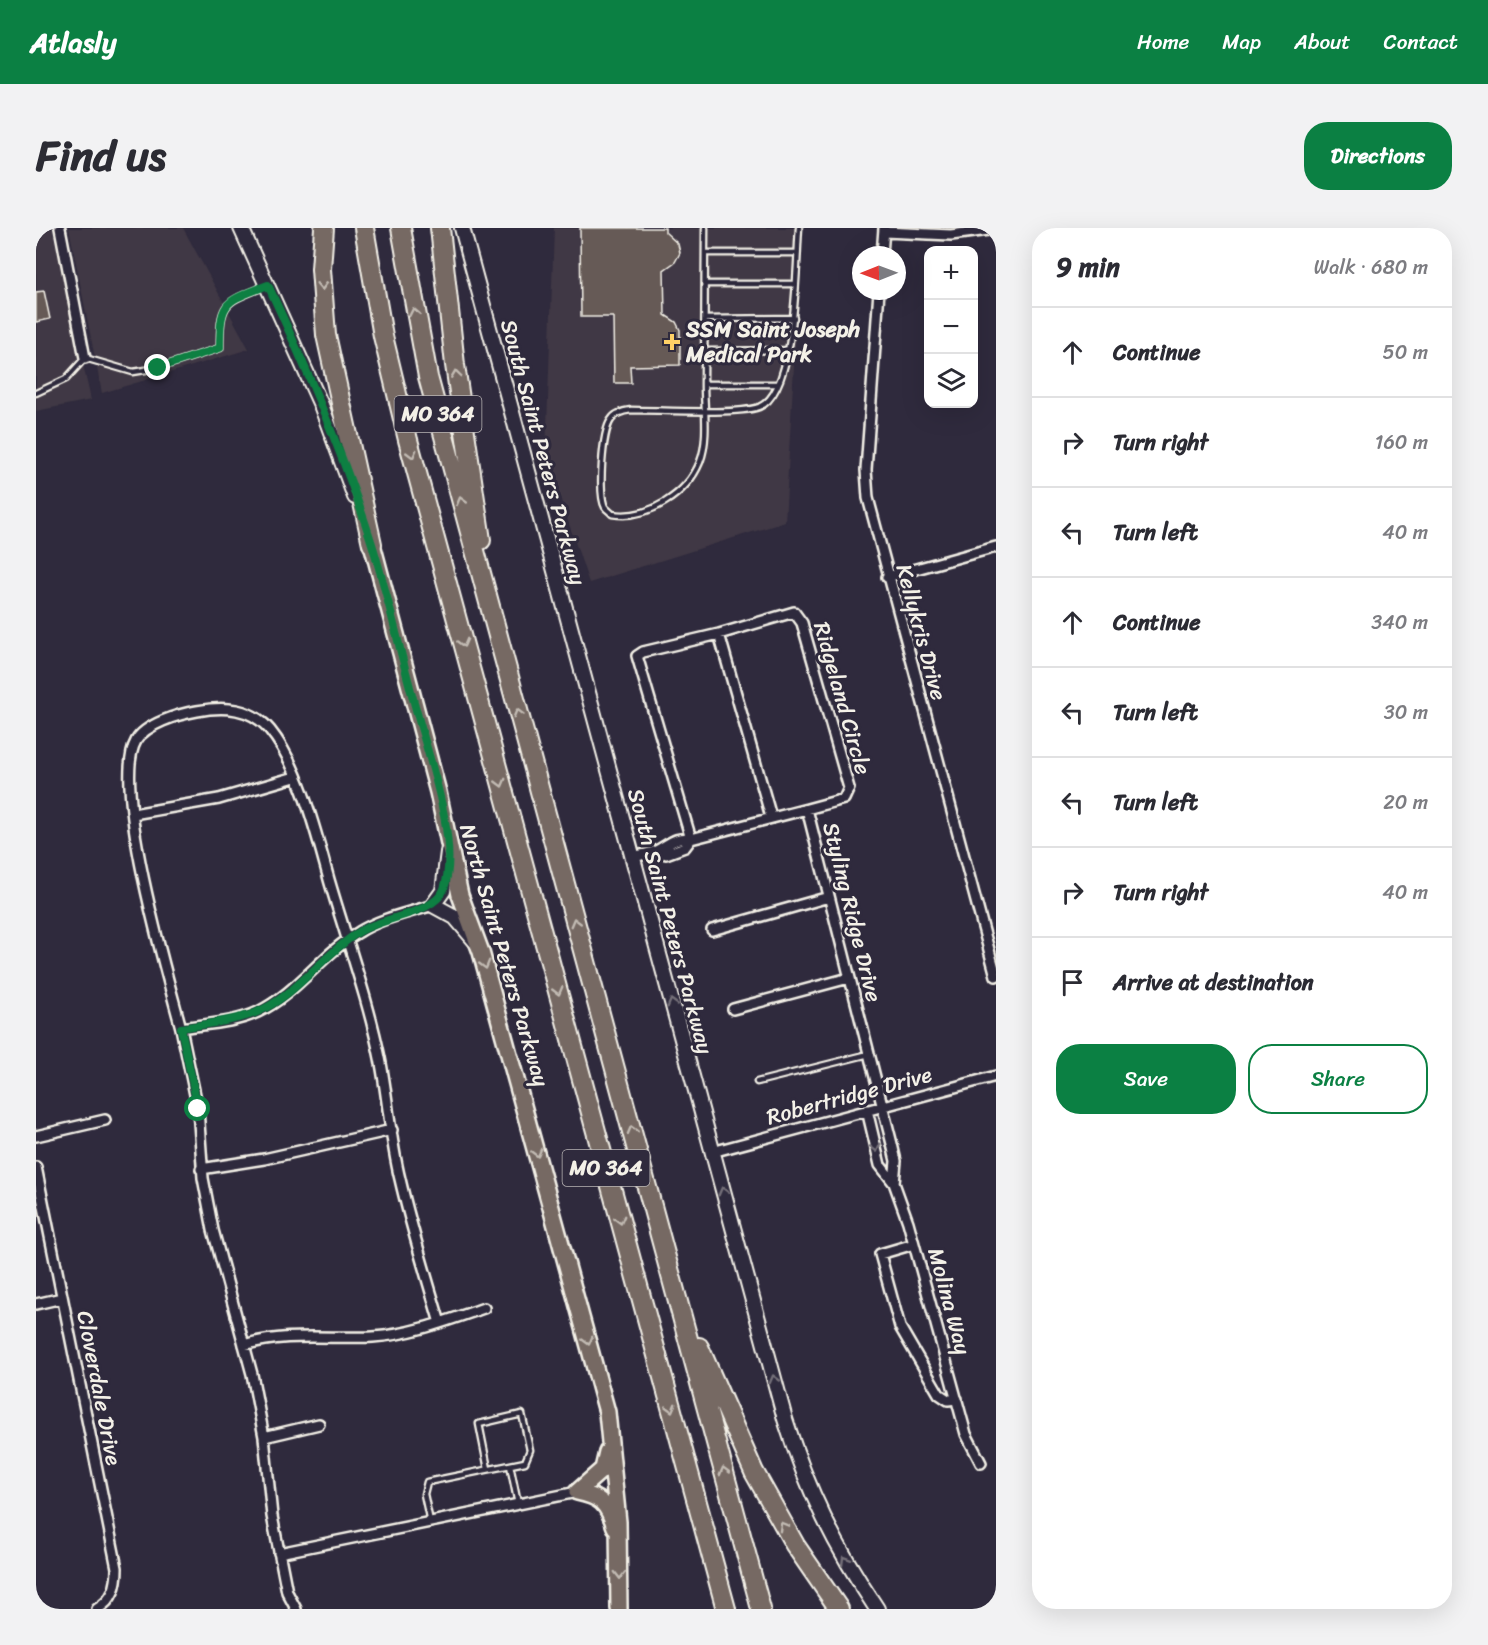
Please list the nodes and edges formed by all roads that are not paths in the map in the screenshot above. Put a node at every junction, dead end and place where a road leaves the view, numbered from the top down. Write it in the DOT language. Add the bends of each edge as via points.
graph roads {
  1 [pos="60,228"];
  2 [pos="241,228"];
  3 [pos="324,228"];
  4 [pos="364,228"];
  5 [pos="400,228"];
  6 [pos="440,228"];
  7 [pos="462,228"];
  8 [pos="705,228"];
  9 [pos="799,228"];
  10 [pos="996,228"];
  11 [pos="884,230"];
  12 [pos="883,246"];
  13 [pos="705,253"];
  14 [pos="797,253"];
  15 [pos="705,284"];
  16 [pos="795,284"];
  17 [pos="268,285"];
  18 [pos="878,300"];
  19 [pos="794,318"];
  20 [pos="705,319"];
  21 [pos="789,350"];
  22 [pos="704,351"];
  23 [pos="85,358"];
  24 [pos="704,384"];
  25 [pos="778,384"];
  26 [pos="36,393"];
  27 [pos="704,410"];
  28 [pos="372,544"];
  29 [pos="996,547"];
  30 [pos="887,577"];
  31 [pos="487,598"];
  32 [pos="719,634"];
  33 [pos="295,777"];
  34 [pos="807,809"];
  35 [pos="133,814"];
  36 [pos="771,817"];
  37 [pos="691,839"];
  38 [pos="448,847"];
  39 [pos="632,857"];
  40 [pos="829,897"];
  41 [pos="433,905"];
  42 [pos="712,930"];
  43 [pos="347,941"];
  44 [pos="477,943"];
  45 [pos="996,976"];
  46 [pos="849,978"];
  47 [pos="733,1009"];
  48 [pos="181,1028"];
  49 [pos="869,1054"];
  50 [pos="996,1076"];
  51 [pos="757,1082"];
  52 [pos="882,1106"];
  53 [pos="867,1110"];
  54 [pos="105,1120"];
  55 [pos="392,1130"];
  56 [pos="36,1136"];
  57 [pos="712,1152"];
  58 [pos="36,1167"];
  59 [pos="201,1169"];
  60 [pos="894,1183"];
  61 [pos="914,1245"];
  62 [pos="62,1298"];
  63 [pos="36,1304"];
  64 [pos="484,1308"];
  65 [pos="680,1308"];
  66 [pos="440,1323"];
  67 [pos="244,1345"];
  68 [pos="957,1399"];
  69 [pos="319,1424"];
  70 [pos="264,1437"];
  71 [pos="609,1440"];
  72 [pos="981,1463"];
  73 [pos="510,1465"];
  74 [pos="488,1469"];
  75 [pos="576,1492"];
  76 [pos="518,1504"];
  77 [pos="430,1522"];
  78 [pos="619,1539"];
  79 [pos="279,1553"];
  80 [pos="97,1609"];
  81 [pos="296,1609"];
  82 [pos="619,1609"];
  83 [pos="726,1609"];
  84 [pos="761,1609"];
  85 [pos="839,1609"];
  86 [pos="877,1609"];
  1 -- 23 [label="street"];
  2 -- 17 [label="main road, North Saint Peters Parkway"];
  3 -- 28 [label="highway, one-way" via="321,269 326,335"];
  4 -- 83 [label="highway, MO 364, one-way" via="383,336 408,440"];
  31 -- 5 [label="highway, MO 364, one-way" via="428,377"];
  31 -- 6 [label="highway, one-way"];
  7 -- 39 [label="main road, South Saint Peters Parkway"];
  8 -- 13 [label="lane"];
  9 -- 14 [label="lane"];
  10 -- 11 [label="street" via="951,235"];
  11 -- 12 [label="street"];
  13 -- 14 [label="lane"];
  13 -- 15 [label="lane"];
  14 -- 16 [label="lane"];
  15 -- 16 [label="lane"];
  15 -- 20 [label="lane"];
  16 -- 19 [label="lane"];
  17 -- 23 [label="lane" via="230,300 224,308 220,348 133,372"];
  17 -- 28 [label="main road, North Saint Peters Parkway" via="321,405"];
  18 -- 30 [label="street, Kellykris Drive" via="866,470 868,498"];
  19 -- 20 [label="lane"];
  19 -- 21 [label="lane"];
  20 -- 22 [label="lane"];
  21 -- 22 [label="lane"];
  21 -- 25 [label="lane"];
  22 -- 24 [label="lane"];
  23 -- 26 [label="lane" via="66,379"];
  24 -- 25 [label="lane"];
  24 -- 27 [label="lane"];
  25 -- 27 [label="lane" via="771,399 760,406"];
  27 -- 27 [label="lane" via="701,460 677,495 630,514 612,514 605,507 603,442 612,418 631,410"];
  28 -- 38 [label="main road, North Saint Peters Parkway" via="438,792"];
  29 -- 30 [label="street"];
  30 -- 45 [label="street, Kellykris Drive"];
  65 -- 31 [label="highway, MO 364, one-way"];
  32 -- 34 [label="street, Ridgeland Circle" via="794,612 799,617 849,788 844,799"];
  32 -- 36 [label="street"];
  32 -- 37 [label="street, Ridgeland Circle" via="637,656"];
  33 -- 35 [label="street" via="219,799"];
  33 -- 35 [label="street" via="270,730 251,714 232,708 191,712 142,733 135,742 130,764"];
  33 -- 43 [label="street" via="309,809"];
  34 -- 36 [label="street, Styling Ridge Drive"];
  34 -- 40 [label="street, Styling Ridge Drive"];
  35 -- 48 [label="street" via="143,881"];
  36 -- 37 [label="street, Styling Ridge Drive"];
  37 -- 39 [label="street, Styling Ridge Drive" via="663,844 658,850"];
  38 -- 41 [label="main road" via="444,891"];
  38 -- 44 [label="main road, North Saint Peters Parkway"];
  57 -- 39 [label="main road, South Saint Peters Parkway, one-way"];
  40 -- 42 [label="street"];
  40 -- 46 [label="street, Styling Ridge Drive"];
  41 -- 43 [label="street" via="386,919"];
  41 -- 44 [label="main road" via="455,917"];
  43 -- 48 [label="street" via="284,996 256,1012"];
  43 -- 55 [label="street" via="380,1056"];
  44 -- 71 [label="main road, North Saint Peters Parkway, one-way" via="607,1412"];
  46 -- 47 [label="street"];
  46 -- 49 [label="street, Styling Ridge Drive"];
  48 -- 59 [label="street" via="198,1109"];
  49 -- 51 [label="lane"];
  49 -- 52 [label="street, Styling Ridge Drive"];
  50 -- 52 [label="street, Robertridge Drive"];
  52 -- 53 [label="street, Robertridge Drive"];
  52 -- 60 [label="street, Molina Way" via="896,1161"];
  53 -- 57 [label="street, Robertridge Drive"];
  53 -- 60 [label="street, Molina Way, one-way" via="880,1165"];
  54 -- 56 [label="street"];
  55 -- 59 [label="street"];
  55 -- 66 [label="street" via="399,1177"];
  86 -- 57 [label="main road, South Saint Peters Parkway, one-way" via="835,1542 798,1463"];
  58 -- 62 [label="street, Cloverdale Drive"];
  59 -- 67 [label="street"];
  60 -- 61 [label="street, Molina Way"];
  61 -- 68 [label="street, Molina Way"];
  61 -- 68 [label="street" via="880,1254 895,1314 939,1394 948,1400"];
  62 -- 63 [label="street"];
  62 -- 80 [label="street, Cloverdale Drive" via="117,1568 117,1584 111,1598"];
  64 -- 66 [label="street"];
  84 -- 65 [label="highway, MO 364, one-way"];
  85 -- 65 [label="highway, one-way" via="795,1545 754,1472"];
  66 -- 67 [label="street" via="387,1335 284,1336"];
  67 -- 70 [label="street"];
  68 -- 72 [label="street, Molina Way" via="966,1434"];
  69 -- 70 [label="street"];
  70 -- 79 [label="street"];
  71 -- 75 [label="main road" via="603,1469"];
  71 -- 78 [label="main road, North Saint Peters Parkway"];
  73 -- 74 [label="lane"];
  73 -- 74 [label="lane" via="525,1462 530,1450 522,1414 479,1424"];
  73 -- 76 [label="lane"];
  74 -- 77 [label="lane" via="427,1482 424,1494"];
  75 -- 76 [label="street"];
  75 -- 78 [label="main road" via="597,1496 614,1522"];
  76 -- 77 [label="street"];
  77 -- 79 [label="street"];
  78 -- 82 [label="main road, North Saint Peters Parkway, one-way"];
  79 -- 81 [label="street" via="287,1593"];
}
